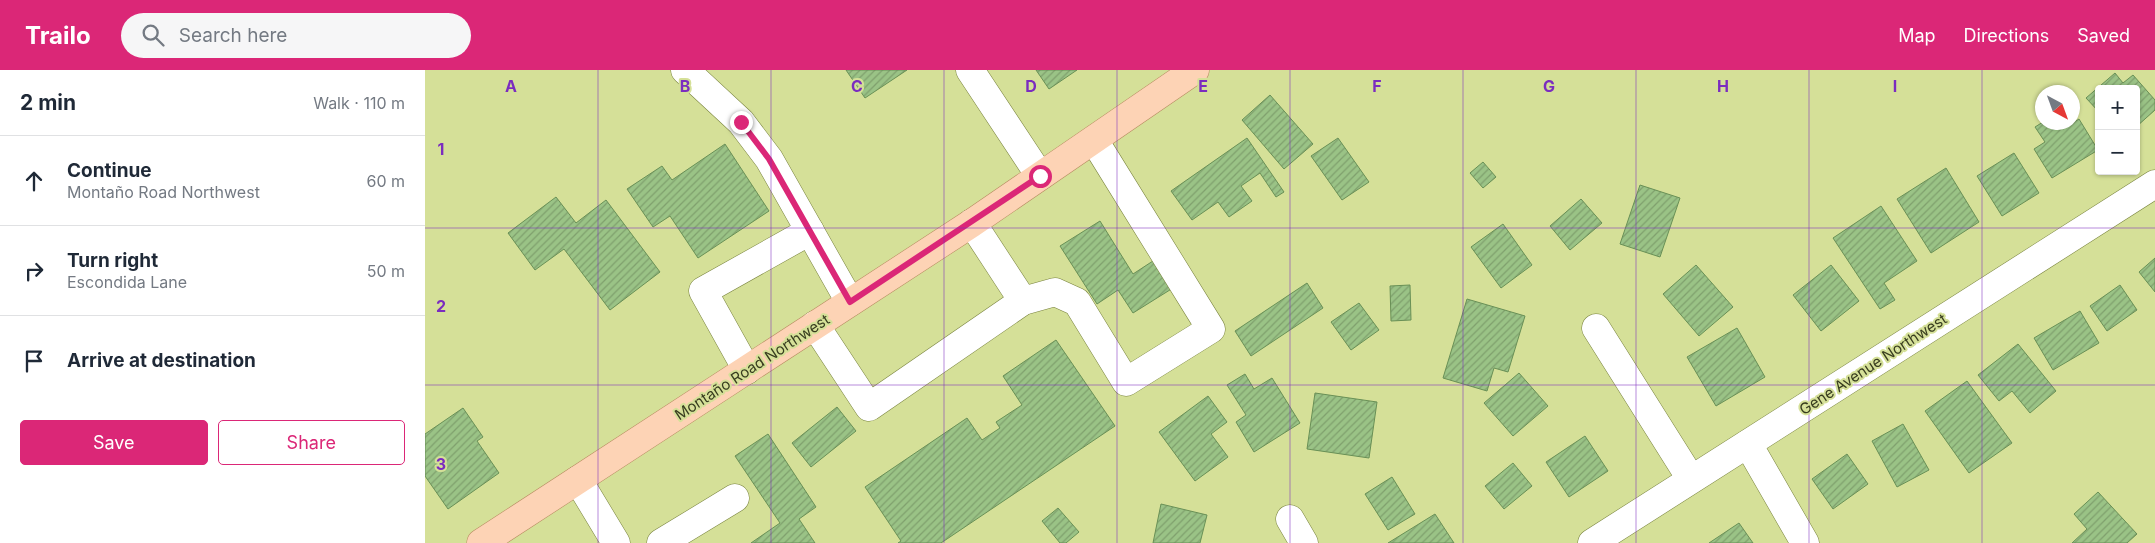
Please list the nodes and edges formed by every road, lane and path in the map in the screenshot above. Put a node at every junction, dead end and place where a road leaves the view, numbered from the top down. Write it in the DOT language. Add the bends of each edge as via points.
graph roads {
  1 [pos="685,70"];
  2 [pos="970,70"];
  3 [pos="1195,70"];
  4 [pos="1094,140"];
  5 [pos="1040,176"];
  6 [pos="2155,184"];
  7 [pos="971,223"];
  8 [pos="810,231"];
  9 [pos="1023,301"];
  10 [pos="850,302"];
  11 [pos="815,325"];
  12 [pos="1596,328"];
  13 [pos="747,370"];
  14 [pos="1748,444"];
  15 [pos="1691,479"];
  16 [pos="578,480"];
  17 [pos="735,498"];
  18 [pos="1290,520"];
  19 [pos="481,543"];
  20 [pos="616,543"];
  21 [pos="661,543"];
  22 [pos="1304,543"];
  23 [pos="1592,543"];
  24 [pos="1805,543"];
  1 -- 8 [label="street" via="741,122 769,159"];
  2 -- 5 [label="street"];
  3 -- 4 [label="main road, Montaño Road Northwest"];
  4 -- 5 [label="main road, Montaño Road Northwest"];
  4 -- 9 [label="street" via="1211,329 1126,382 1077,302 1055,292"];
  5 -- 7 [label="main road, Montaño Road Northwest"];
  6 -- 14 [label="street, Gene Avenue Northwest"];
  7 -- 9 [label="street"];
  7 -- 10 [label="main road, Montaño Road Northwest"];
  8 -- 10 [label="street"];
  8 -- 13 [label="street" via="703,291"];
  9 -- 11 [label="street" via="869,407"];
  10 -- 11 [label="main road, Montaño Road Northwest"];
  11 -- 13 [label="main road, Montaño Road Northwest"];
  12 -- 15 [label="street"];
  13 -- 16 [label="main road, Montaño Road Northwest"];
  14 -- 15 [label="street, Gene Avenue Northwest"];
  14 -- 24 [label="street"];
  15 -- 23 [label="street, Gene Avenue Northwest"];
  16 -- 19 [label="main road, Montaño Road Northwest"];
  16 -- 20 [label="street"];
  17 -- 21 [label="street"];
  18 -- 22 [label="street"];
}
